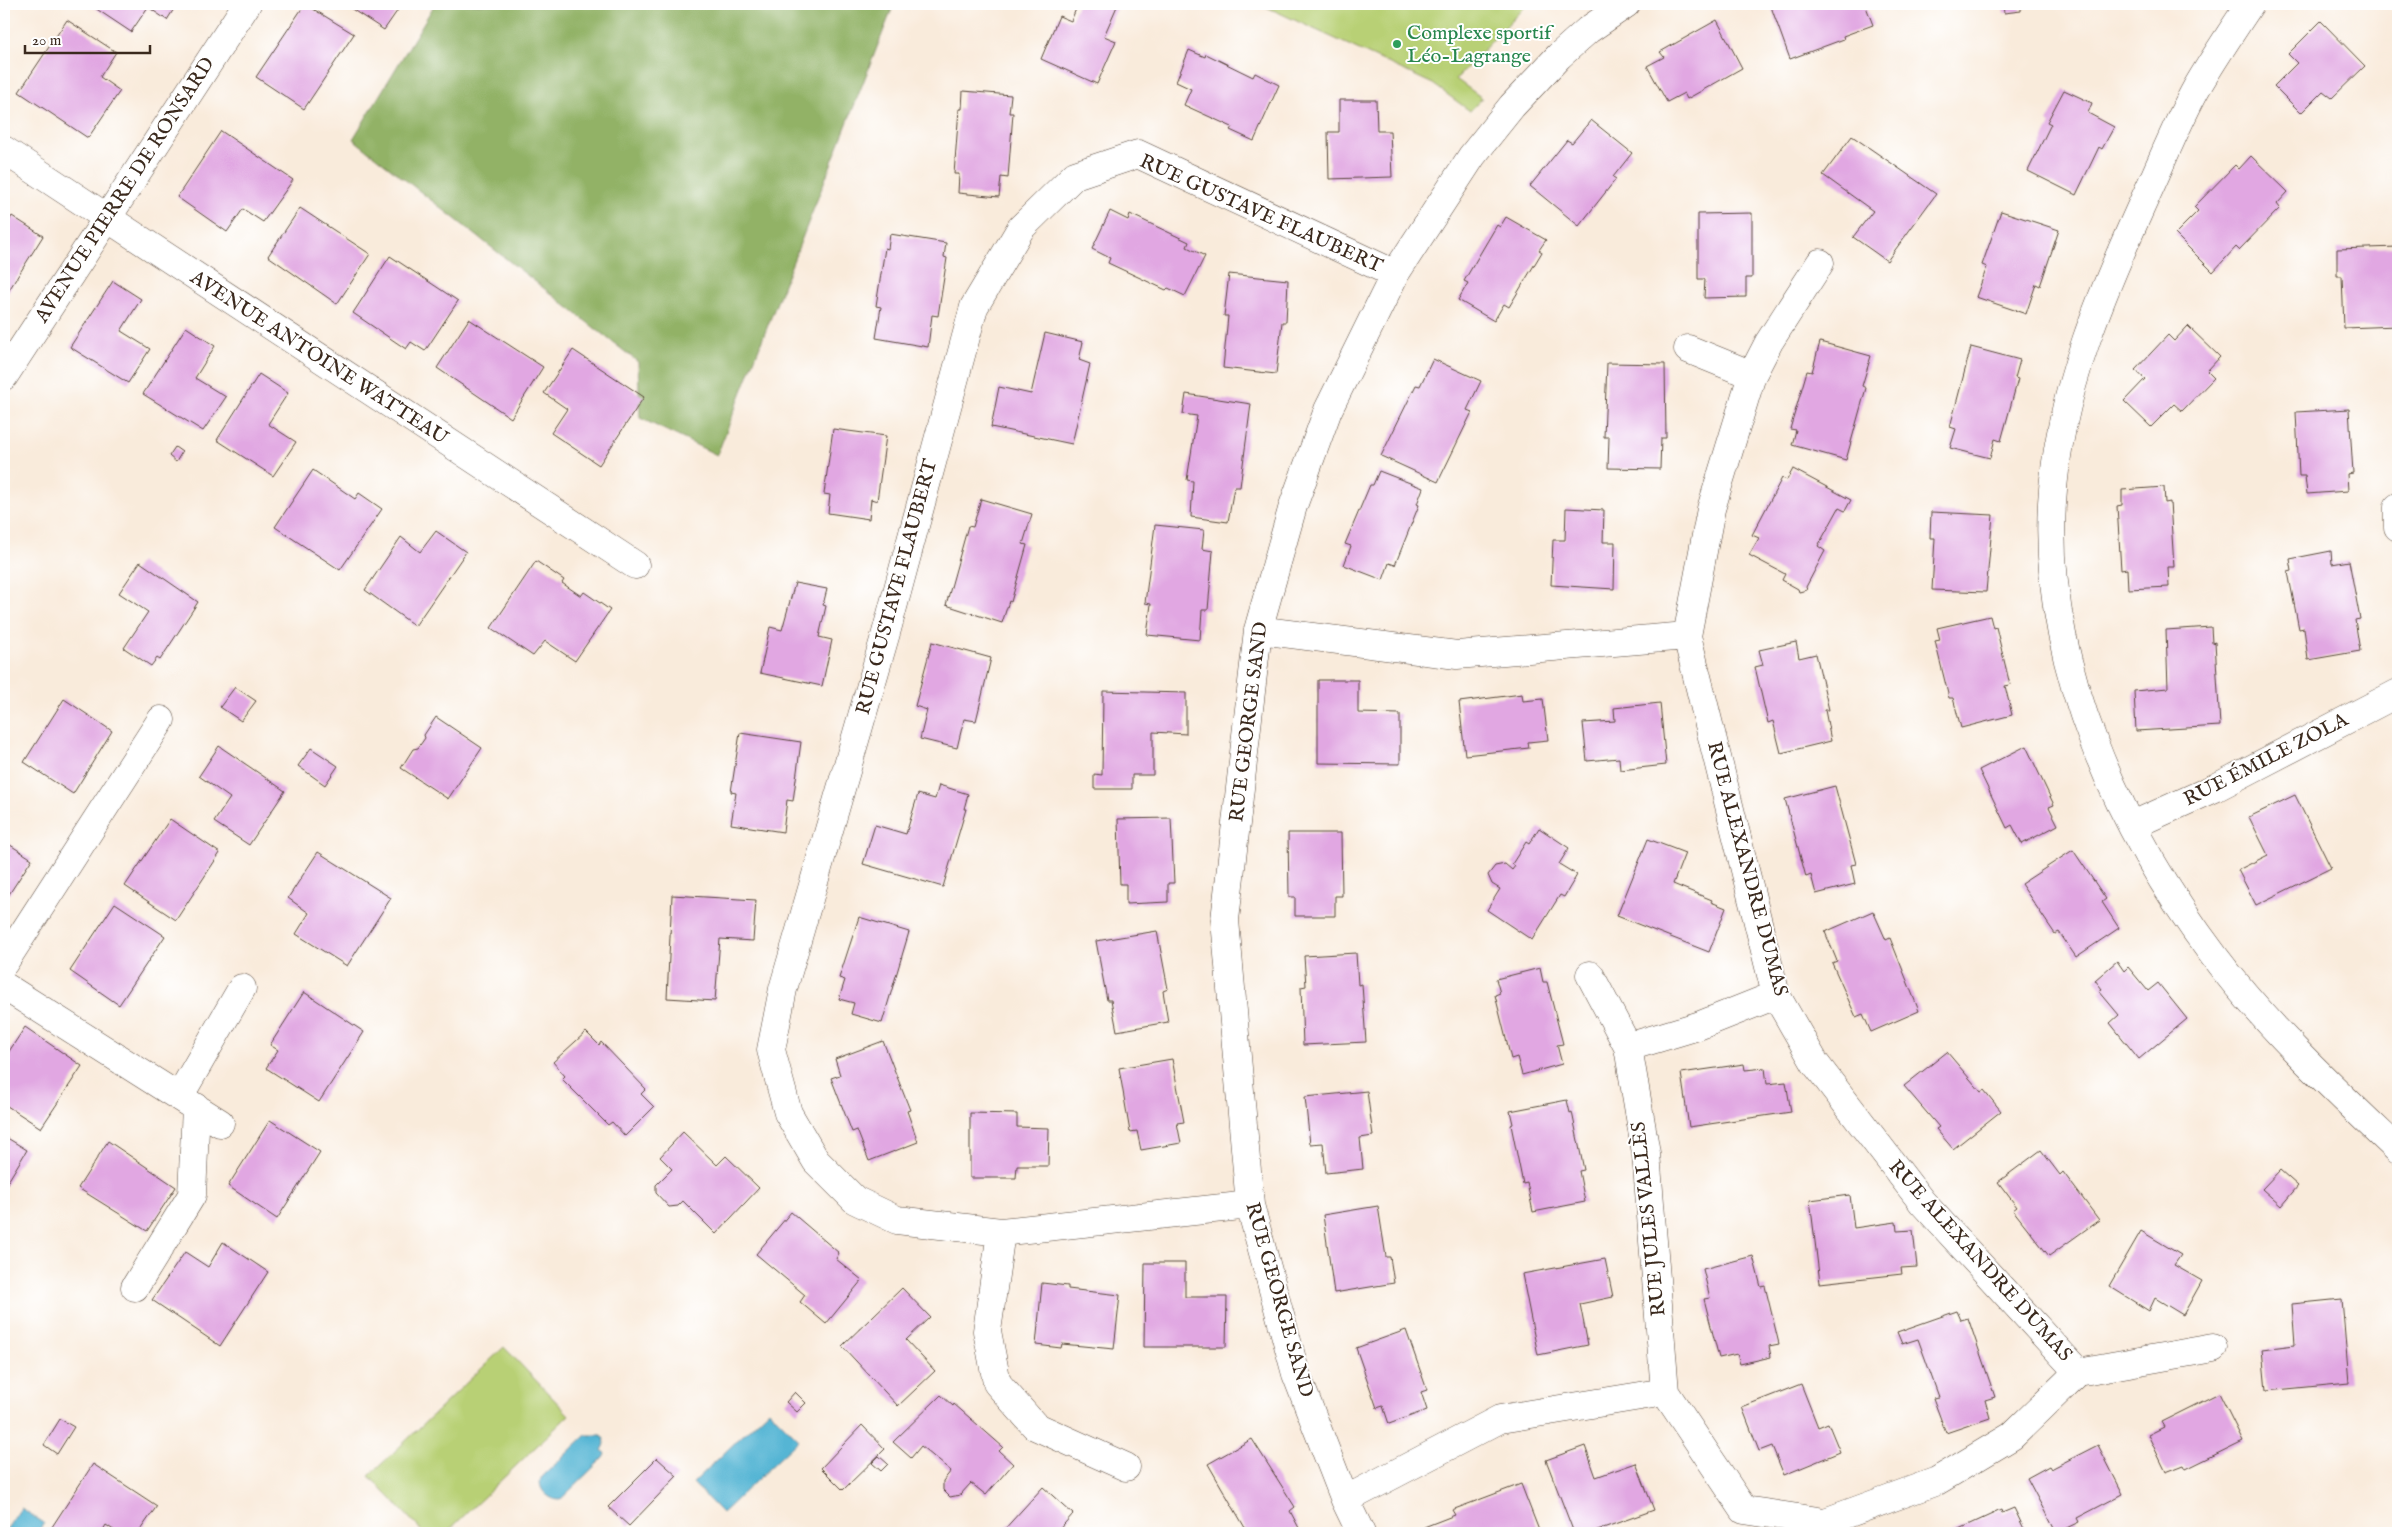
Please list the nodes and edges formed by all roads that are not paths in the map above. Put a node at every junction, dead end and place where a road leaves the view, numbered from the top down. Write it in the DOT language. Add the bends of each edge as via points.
graph roads {
  1 [pos="247,4"];
  2 [pos="1626,4"];
  3 [pos="2250,4"];
  4 [pos="4,150"];
  5 [pos="106,219"];
  6 [pos="1820,263"];
  7 [pos="1394,274"];
  8 [pos="1688,349"];
  9 [pos="1752,375"];
  10 [pos="4,376"];
  11 [pos="2398,507"];
  12 [pos="2398,527"];
  13 [pos="635,564"];
  14 [pos="1258,630"];
  15 [pos="1688,636"];
  16 [pos="2398,693"];
  17 [pos="161,720"];
  18 [pos="2133,826"];
  19 [pos="4,963"];
  20 [pos="1590,975"];
  21 [pos="4,986"];
  22 [pos="242,988"];
  23 [pos="1776,996"];
  24 [pos="1628,1047"];
  25 [pos="187,1102"];
  26 [pos="220,1123"];
  27 [pos="2398,1150"];
  28 [pos="1250,1205"];
  29 [pos="1001,1232"];
  30 [pos="135,1287"];
  31 [pos="2213,1348"];
  32 [pos="2078,1372"];
  33 [pos="1666,1392"];
  34 [pos="1126,1467"];
  35 [pos="1345,1500"];
  36 [pos="1361,1533"];
  1 -- 5 [label="street, AVENUE PIERRE DE RONSARD"];
  2 -- 7 [label="street, RUE GEORGE SAND" via="1588,30 1512,106 1472,156"];
  3 -- 18 [label="street" via="2194,94 2101,298 2079,362 2055,470 2051,535 2060,634 2075,691"];
  4 -- 5 [label="street, AVENUE ANTOINE WATTEAU"];
  5 -- 10 [label="street, AVENUE PIERRE DE RONSARD"];
  5 -- 13 [label="street, AVENUE ANTOINE WATTEAU"];
  6 -- 9 [label="street, RUE ALEXANDRE DUMAS" via="1769,342"];
  7 -- 14 [label="street, RUE GEORGE SAND" via="1328,410 1293,506"];
  7 -- 29 [label="street, RUE GUSTAVE FLAUBERT" via="1138,154 1074,174 1021,228 974,307 886,632 783,989 771,1050 788,1114 816,1161 855,1200 897,1220"];
  8 -- 9 [label="street"];
  9 -- 15 [label="street, RUE ALEXANDRE DUMAS" via="1711,509"];
  11 -- 12 [label="street"];
  14 -- 15 [label="street" via="1457,655"];
  14 -- 28 [label="street, RUE GEORGE SAND" via="1225,920"];
  15 -- 23 [label="street, RUE ALEXANDRE DUMAS"];
  16 -- 18 [label="street, RUE ÉMILE ZOLA" via="2217,787"];
  17 -- 19 [label="street"];
  18 -- 27 [label="street" via="2167,890 2215,957 2291,1044"];
  20 -- 24 [label="street, RUE JULES VALLÈS"];
  21 -- 25 [label="street"];
  22 -- 25 [label="street"];
  23 -- 24 [label="street" via="1698,1026"];
  23 -- 32 [label="street, RUE ALEXANDRE DUMAS" via="1815,1064 1922,1202"];
  24 -- 33 [label="street, RUE JULES VALLÈS" via="1646,1153"];
  25 -- 26 [label="street"];
  25 -- 30 [label="street" via="192,1195"];
  28 -- 29 [label="street, RUE GUSTAVE FLAUBERT"];
  28 -- 35 [label="street, RUE GEORGE SAND" via="1296,1374"];
  29 -- 34 [label="street" via="987,1331 997,1383 1035,1426"];
  31 -- 32 [label="street, RUE ALEXANDRE DUMAS"];
  32 -- 33 [label="street, RUE JULES VALLÈS" via="2012,1436 1937,1481 1825,1522 1744,1510"];
  33 -- 35 [label="street" via="1500,1419"];
  35 -- 36 [label="street, RUE GEORGE SAND"];
}
